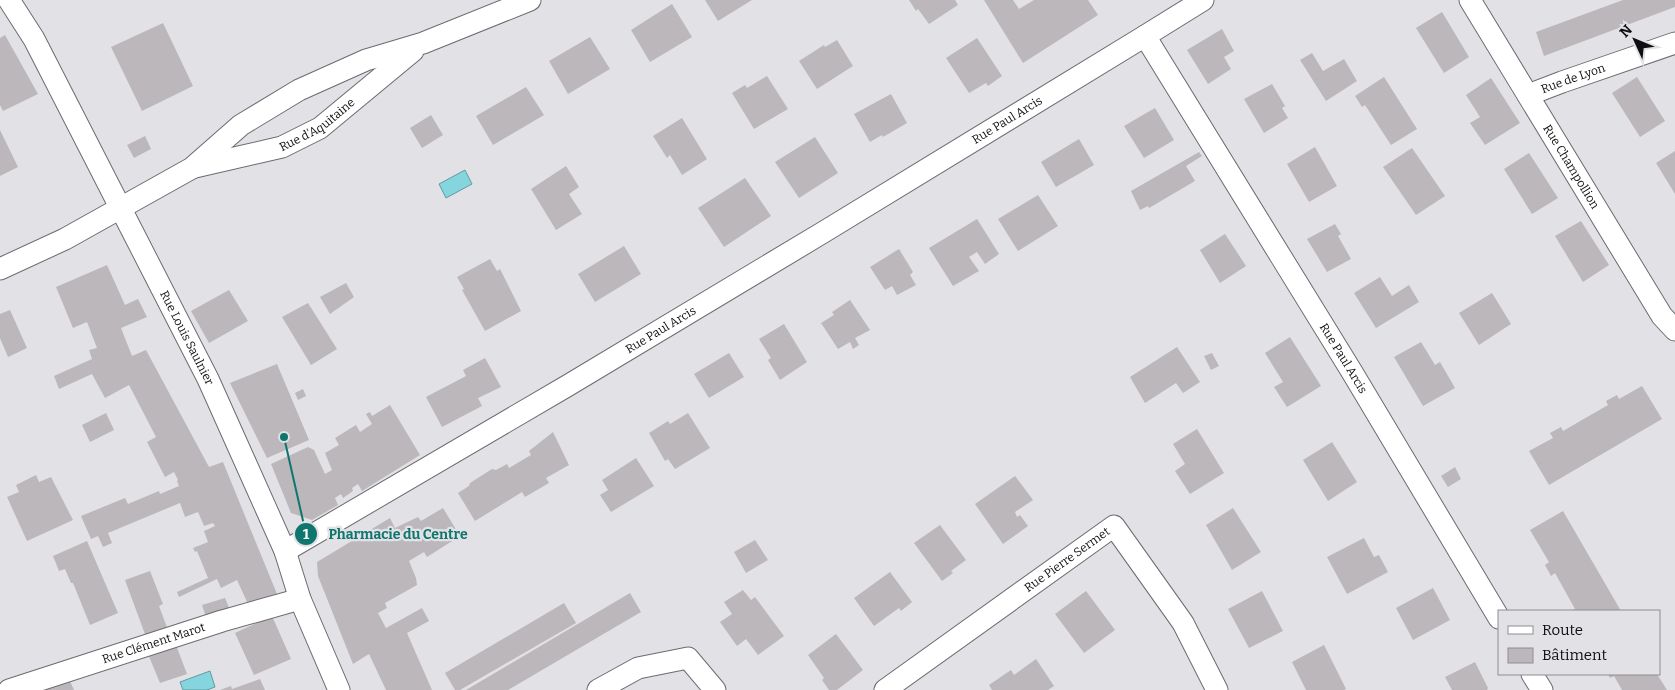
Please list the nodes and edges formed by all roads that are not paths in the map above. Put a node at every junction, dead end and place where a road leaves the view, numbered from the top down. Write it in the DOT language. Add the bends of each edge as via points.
graph roads {
  1 [pos="9,0"];
  2 [pos="530,0"];
  3 [pos="1204,0"];
  4 [pos="1470,0"];
  5 [pos="1145,36"];
  6 [pos="1675,43"];
  7 [pos="423,44"];
  8 [pos="1528,95"];
  9 [pos="192,168"];
  10 [pos="120,209"];
  11 [pos="0,269"];
  12 [pos="1675,330"];
  13 [pos="285,551"];
  14 [pos="300,600"];
  15 [pos="1498,616"];
  16 [pos="1533,675"];
  17 [pos="9,690"];
  18 [pos="339,690"];
  19 [pos="598,690"];
  20 [pos="715,690"];
  21 [pos="885,690"];
  22 [pos="1217,690"];
  23 [pos="1542,690"];
  1 -- 10 [label="street, Rue Louis Saulnier" via="34,39"];
  2 -- 7 [label="street, Rue d'Aquitaine"];
  3 -- 5 [label="street"];
  4 -- 8 [label="street, Rue Champollion"];
  5 -- 13 [label="street, Rue Paul Arcis" via="567,386"];
  5 -- 15 [label="street, Rue Paul Arcis"];
  6 -- 8 [label="street, Rue de Lyon"];
  7 -- 9 [label="street, Rue d'Aquitaine" via="366,60 299,90 241,125"];
  7 -- 9 [label="street, Rue d'Aquitaine" via="320,128 282,147"];
  8 -- 12 [label="street, Rue Champollion" via="1662,316"];
  9 -- 10 [label="street, Rue d'Aquitaine"];
  10 -- 11 [label="street, Rue d'Aquitaine"];
  10 -- 13 [label="street, Rue Louis Saulnier" via="208,379"];
  13 -- 14 [label="street, Rue Louis Saulnier"];
  14 -- 17 [label="street, Rue Clément Marot" via="213,624"];
  14 -- 18 [label="street, Rue Louis Saulnier"];
  16 -- 23 [label="street"];
  19 -- 20 [label="street" via="638,668 688,658"];
  21 -- 22 [label="street, Rue Pierre Sermet" via="1114,526 1183,623"];
}
